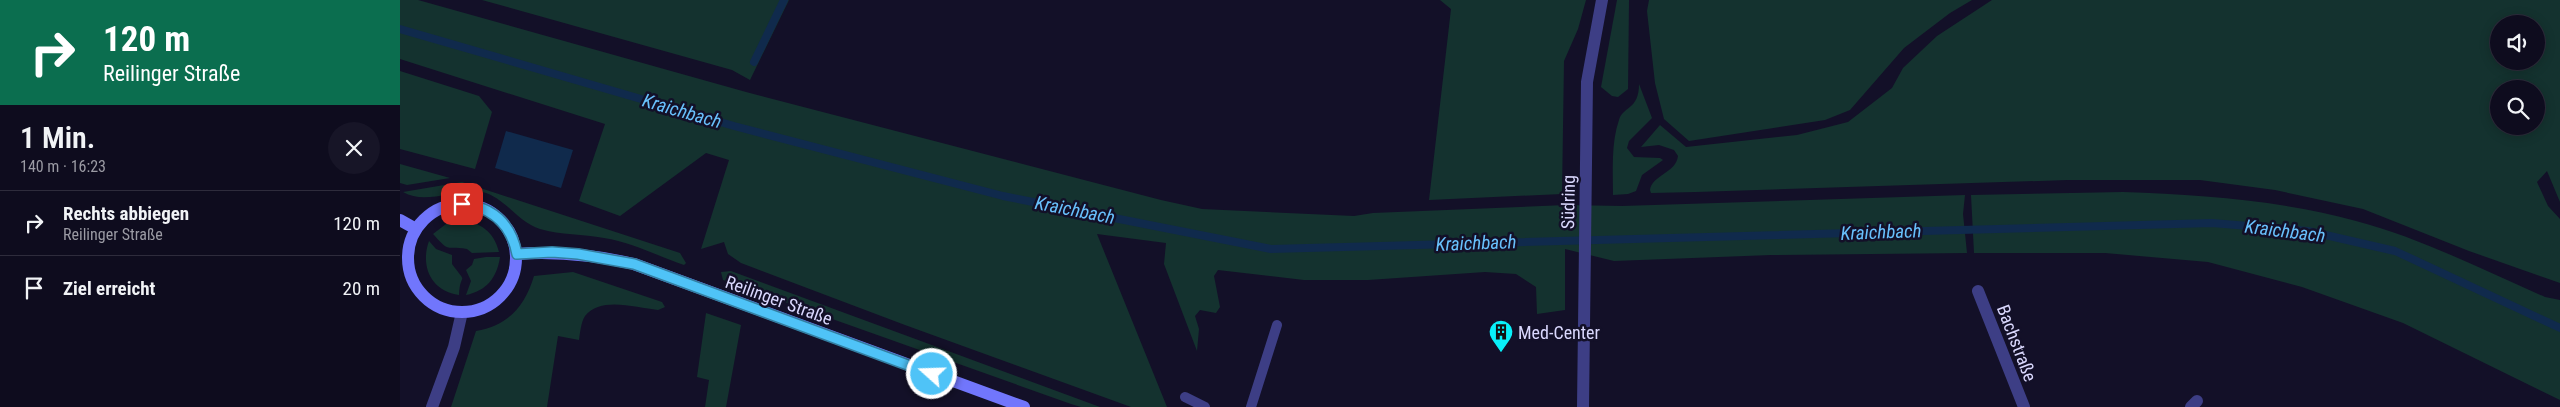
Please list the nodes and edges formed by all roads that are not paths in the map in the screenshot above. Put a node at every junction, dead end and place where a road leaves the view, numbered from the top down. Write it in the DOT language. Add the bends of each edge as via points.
graph roads {
  1 [pos="1602,0"];
  2 [pos="400,220"];
  3 [pos="416,229"];
  4 [pos="517,254"];
  5 [pos="1978,292"];
  6 [pos="462,312"];
  7 [pos="1277,325"];
  8 [pos="1186,397"];
  9 [pos="432,407"];
  10 [pos="1024,407"];
  11 [pos="1205,407"];
  12 [pos="1251,407"];
  13 [pos="1583,407"];
  14 [pos="2024,407"];
  1 -- 13 [label="street, Südring" via="1587,82"];
  2 -- 3 [label="main road"];
  3 -- 4 [label="main road" via="425,218 442,208 476,205 500,218 511,234"];
  3 -- 6 [label="main road" via="408,254 414,283 434,304"];
  4 -- 6 [label="main road" via="514,276 502,295 484,308"];
  4 -- 10 [label="main road, Reilinger Straße" via="592,255 634,264"];
  5 -- 14 [label="street, Bachstraße"];
  6 -- 9 [label="street" via="454,347"];
  7 -- 12 [label="lane"];
  8 -- 11 [label="lane"];
}
